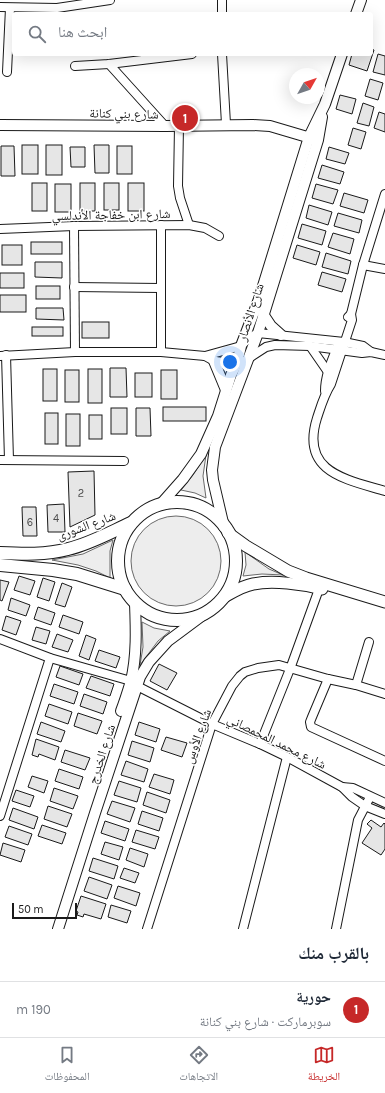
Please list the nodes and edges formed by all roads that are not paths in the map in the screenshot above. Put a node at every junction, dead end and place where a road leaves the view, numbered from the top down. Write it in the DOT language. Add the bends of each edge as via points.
graph roads {
  1 [pos="110,0"];
  2 [pos="222,0"];
  3 [pos="361,0"];
  4 [pos="0,7"];
  5 [pos="10,8"];
  6 [pos="222,12"];
  7 [pos="357,12"];
  8 [pos="175,56"];
  9 [pos="222,56"];
  10 [pos="341,56"];
  11 [pos="109,64"];
  12 [pos="75,66"];
  13 [pos="7,72"];
  14 [pos="226,124"];
  15 [pos="0,125"];
  16 [pos="165,126"];
  17 [pos="179,126"];
  18 [pos="314,138"];
  19 [pos="385,194"];
  20 [pos="161,225"];
  21 [pos="189,225"];
  22 [pos="74,226"];
  23 [pos="0,229"];
  24 [pos="219,236"];
  25 [pos="275,264"];
  26 [pos="363,265"];
  27 [pos="385,269"];
  28 [pos="74,287"];
  29 [pos="160,288"];
  30 [pos="263,314"];
  31 [pos="258,333"];
  32 [pos="282,335"];
  33 [pos="241,346"];
  34 [pos="310,346"];
  35 [pos="340,346"];
  36 [pos="75,352"];
  37 [pos="161,352"];
  38 [pos="3,355"];
  39 [pos="385,355"];
  40 [pos="205,356"];
  41 [pos="249,358"];
  42 [pos="214,361"];
  43 [pos="237,363"];
  44 [pos="328,372"];
  45 [pos="226,390"];
  46 [pos="325,392"];
  47 [pos="0,460"];
  48 [pos="9,460"];
  49 [pos="124,461"];
  50 [pos="385,491"];
  51 [pos="160,505"];
  52 [pos="132,522"];
  53 [pos="226,530"];
  54 [pos="0,554"];
  55 [pos="0,565"];
  56 [pos="125,589"];
  57 [pos="319,589"];
  58 [pos="224,597"];
  59 [pos="385,602"];
  60 [pos="135,603"];
  61 [pos="385,609"];
  62 [pos="207,612"];
  63 [pos="0,639"];
  64 [pos="369,642"];
  65 [pos="50,658"];
  66 [pos="290,669"];
  67 [pos="328,679"];
  68 [pos="134,684"];
  69 [pos="356,685"];
  70 [pos="385,694"];
  71 [pos="212,724"];
  72 [pos="260,744"];
  73 [pos="287,757"];
  74 [pos="385,761"];
  75 [pos="342,787"];
  76 [pos="370,797"];
  77 [pos="385,803"];
  78 [pos="365,806"];
  79 [pos="385,814"];
  80 [pos="0,816"];
  81 [pos="56,929"];
  82 [pos="147,929"];
  83 [pos="243,929"];
  84 [pos="336,929"];
  1 -- 5 [label="street" via="57,8"];
  2 -- 6 [label="street"];
  3 -- 7 [label="street"];
  4 -- 5 [label="street"];
  5 -- 13 [label="street"];
  8 -- 11 [label="street"];
  9 -- 14 [label="street"];
  10 -- 18 [label="street, شارع الأنصار"];
  11 -- 12 [label="street"];
  11 -- 16 [label="street"];
  14 -- 17 [label="street, شارع بني كنانة"];
  14 -- 18 [label="street, شارع بني كنانة" via="270,126"];
  15 -- 16 [label="street, شارع بني كنانة"];
  16 -- 17 [label="street, شارع بني كنانة"];
  17 -- 21 [label="street" via="178,186"];
  18 -- 25 [label="street, شارع الأنصار"];
  19 -- 26 [label="street"];
  20 -- 21 [label="street, شارع ابن خفاجة الأندلسي"];
  20 -- 22 [label="street, شارع ابن خفاجة الأندلسي"];
  20 -- 29 [label="street"];
  21 -- 24 [label="street, شارع ابن خفاجة الأندلسي" via="205,228"];
  22 -- 23 [label="street, شارع ابن خفاجة الأندلسي"];
  22 -- 28 [label="street"];
  25 -- 30 [label="street, شارع الأنصار"];
  25 -- 33 [label="street, شارع الأنصار"];
  26 -- 27 [label="street"];
  26 -- 35 [label="street" via="351,314 352,320"];
  28 -- 29 [label="street"];
  28 -- 36 [label="street"];
  29 -- 37 [label="street"];
  30 -- 31 [label="street, شارع الأنصار"];
  30 -- 32 [label="street" via="271,326"];
  31 -- 32 [label="street"];
  31 -- 33 [label="street"];
  31 -- 41 [label="street, شارع الأنصار"];
  32 -- 35 [label="street"];
  33 -- 40 [label="street"];
  33 -- 43 [label="street, شارع الأنصار"];
  34 -- 35 [label="street"];
  34 -- 41 [label="street" via="274,345"];
  34 -- 44 [label="street"];
  35 -- 39 [label="street" via="362,353"];
  35 -- 44 [label="street"];
  35 -- 46 [label="street" via="331,384"];
  36 -- 37 [label="street"];
  36 -- 38 [label="street"];
  37 -- 40 [label="street"];
  38 -- 48 [label="street"];
  40 -- 42 [label="street"];
  41 -- 43 [label="street"];
  41 -- 53 [label="street, شارع الأنصار" via="213,460 213,480"];
  42 -- 43 [label="street"];
  42 -- 45 [label="street"];
  43 -- 45 [label="street, شارع الأنصار"];
  44 -- 46 [label="street"];
  45 -- 51 [label="street, شارع الأنصار" via="218,416 201,454"];
  46 -- 50 [label="street" via="312,440 319,460 328,470 340,476"];
  47 -- 48 [label="street"];
  48 -- 49 [label="street"];
  51 -- 52 [label="main road"];
  51 -- 53 [label="main road" via="179,503 197,506 210,513"];
  52 -- 54 [label="main road, شارع الشورى" via="96,540 68,549 30,554"];
  52 -- 56 [label="main road" via="123,537 118,554 120,576"];
  53 -- 58 [label="main road" via="234,548 235,565 232,582"];
  53 -- 59 [label="main road" via="246,546 288,571"];
  55 -- 56 [label="main road" via="77,574"];
  56 -- 60 [label="main road"];
  57 -- 58 [label="main road" via="292,584 263,583 242,588"];
  57 -- 61 [label="main road"];
  57 -- 66 [label="street"];
  58 -- 62 [label="main road"];
  60 -- 62 [label="main road" via="151,614 170,620 192,618"];
  60 -- 68 [label="street, شارع الخدرج"];
  62 -- 68 [label="street, شارع الخدرج" via="168,641"];
  63 -- 65 [label="street, شارع محمد المحمصاني"];
  64 -- 69 [label="street"];
  65 -- 68 [label="street, شارع محمد المحمصاني"];
  65 -- 80 [label="street"];
  66 -- 67 [label="street, شارع الأوس"];
  66 -- 71 [label="street, شارع الأوس" via="266,666 245,672 232,686"];
  66 -- 72 [label="street"];
  67 -- 69 [label="street, شارع الأوس"];
  67 -- 74 [label="street" via="312,716 311,727"];
  68 -- 71 [label="street, شارع محمد المحمصاني"];
  68 -- 81 [label="street, شارع الخدرج"];
  69 -- 70 [label="street, شارع الأوس"];
  71 -- 72 [label="street, شارع محمد المحمصاني"];
  71 -- 82 [label="street, شارع الأوس"];
  72 -- 73 [label="street, شارع محمد المحمصاني"];
  73 -- 75 [label="street, شارع محمد المحمصاني"];
  73 -- 83 [label="street"];
  75 -- 76 [label="street, شارع محمد المحمصاني" via="353,788"];
  75 -- 78 [label="street, شارع محمد المحمصاني"];
  76 -- 77 [label="street, شارع محمد المحمصاني"];
  76 -- 78 [label="street"];
  78 -- 79 [label="street, شارع محمد المحمصاني"];
  78 -- 84 [label="street" via="358,820"];
}
